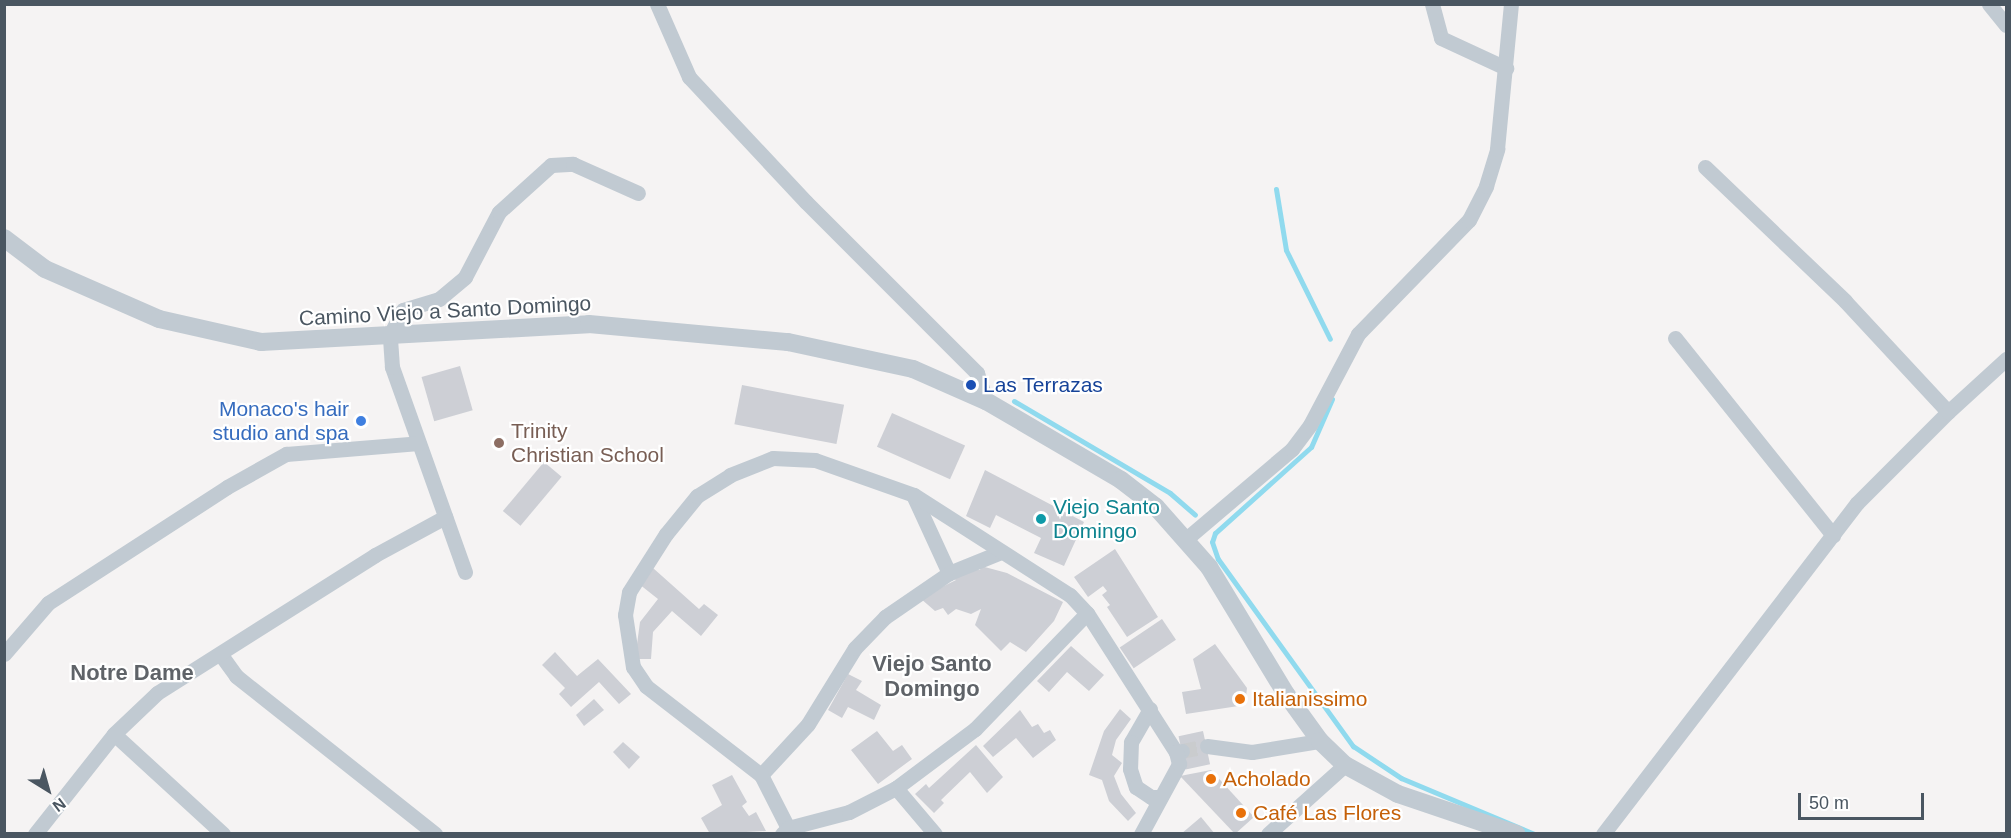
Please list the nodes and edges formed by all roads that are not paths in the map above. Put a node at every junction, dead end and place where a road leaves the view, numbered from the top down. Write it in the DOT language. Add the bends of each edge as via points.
graph roads {
  1 [pos="657,4"];
  2 [pos="1432,4"];
  3 [pos="1511,4"];
  4 [pos="1989,4"];
  5 [pos="2007,26"];
  6 [pos="1506,68"];
  7 [pos="1705,167"];
  8 [pos="638,193"];
  9 [pos="4,238"];
  10 [pos="390,335"];
  11 [pos="1675,338"];
  12 [pos="2007,359"];
  13 [pos="986,401"];
  14 [pos="1948,412"];
  15 [pos="419,443"];
  16 [pos="914,495"];
  17 [pos="445,517"];
  18 [pos="1833,535"];
  19 [pos="1186,539"];
  20 [pos="1001,552"];
  21 [pos="465,572"];
  22 [pos="949,573"];
  23 [pos="1087,613"];
  24 [pos="4,654"];
  25 [pos="221,655"];
  26 [pos="1150,709"];
  27 [pos="114,734"];
  28 [pos="1320,741"];
  29 [pos="1207,746"];
  30 [pos="1345,765"];
  31 [pos="761,775"];
  32 [pos="896,788"];
  33 [pos="1159,797"];
  34 [pos="785,831"];
  35 [pos="35,834"];
  36 [pos="223,834"];
  37 [pos="435,834"];
  38 [pos="935,834"];
  39 [pos="1140,834"];
  40 [pos="1268,834"];
  41 [pos="1516,834"];
  42 [pos="1603,834"];
  1 -- 13 [label="street" via="689,76 806,202 977,373"];
  2 -- 6 [label="street" via="1442,38"];
  3 -- 6 [label="street"];
  4 -- 5 [label="street"];
  6 -- 19 [label="street" via="1497,149 1486,186 1469,220 1358,334 1310,425 1292,449"];
  7 -- 14 [label="street" via="1845,300"];
  8 -- 10 [label="street" via="573,164 551,165 499,212 465,278 439,299 402,310"];
  9 -- 10 [label="street, Camino Viejo a Santo Domingo" via="45,269 159,319 261,342"];
  10 -- 13 [label="street, Camino Viejo a Santo Domingo" via="590,324 788,342 913,369"];
  10 -- 15 [label="street" via="392,367"];
  11 -- 18 [label="street"];
  12 -- 14 [label="street"];
  13 -- 19 [label="street, Camino Viejo a Santo Domingo" via="1121,480 1156,507"];
  14 -- 18 [label="street" via="1857,503"];
  15 -- 17 [label="street"];
  15 -- 24 [label="street" via="286,454 227,487 48,603"];
  16 -- 20 [label="street"];
  16 -- 22 [label="street"];
  16 -- 31 [label="street" via="815,460 773,458 730,475 697,496 666,534 629,592 625,615 633,667 646,686"];
  17 -- 21 [label="street"];
  17 -- 25 [label="street" via="375,555"];
  18 -- 42 [label="street"];
  19 -- 28 [label="street, Camino Viejo a Santo Domingo" via="1209,567 1286,694"];
  20 -- 22 [label="street"];
  20 -- 23 [label="street" via="1070,595"];
  22 -- 31 [label="street" via="885,617 855,648 808,724"];
  23 -- 26 [label="street"];
  23 -- 32 [label="street" via="975,729"];
  25 -- 27 [label="street" via="157,693"];
  25 -- 37 [label="street" via="236,676"];
  26 -- 33 [label="street" via="1179,751 1179,764"];
  26 -- 33 [label="street" via="1131,742 1130,769 1136,787 1151,797"];
  27 -- 35 [label="street"];
  27 -- 36 [label="street"];
  28 -- 29 [label="street" via="1252,752"];
  28 -- 30 [label="street, Camino Viejo a Santo Domingo"];
  30 -- 40 [label="street"];
  30 -- 41 [label="street, Camino Viejo a Santo Domingo" via="1398,794"];
  31 -- 34 [label="street"];
  32 -- 34 [label="street" via="849,812"];
  32 -- 38 [label="street"];
  33 -- 39 [label="street"];
}
